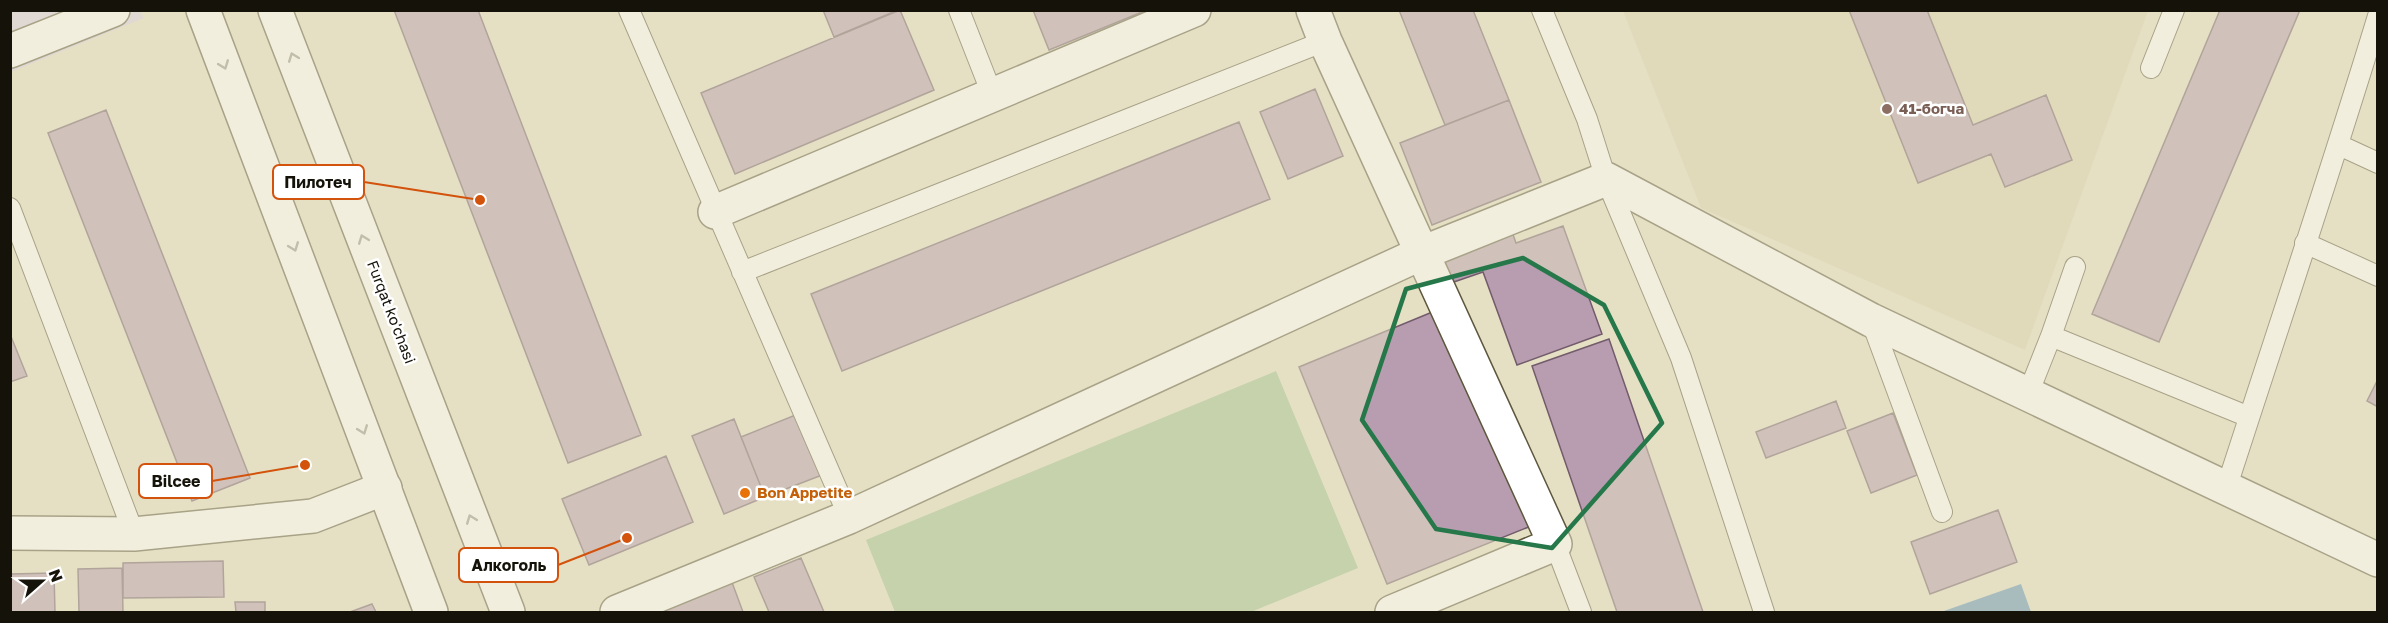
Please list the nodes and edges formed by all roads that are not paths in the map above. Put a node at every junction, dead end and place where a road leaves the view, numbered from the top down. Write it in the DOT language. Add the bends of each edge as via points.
graph roads {
  1 [pos="113,10"];
  2 [pos="204,10"];
  3 [pos="275,10"];
  4 [pos="629,10"];
  5 [pos="958,10"];
  6 [pos="1313,10"];
  7 [pos="1542,10"];
  8 [pos="2174,10"];
  9 [pos="1174,14"];
  10 [pos="2378,16"];
  11 [pos="1324,41"];
  12 [pos="10,51"];
  13 [pos="2151,68"];
  14 [pos="992,94"];
  15 [pos="2339,145"];
  16 [pos="2378,163"];
  17 [pos="1606,179"];
  18 [pos="10,208"];
  19 [pos="715,212"];
  20 [pos="2305,243"];
  21 [pos="1422,253"];
  22 [pos="2075,267"];
  23 [pos="742,272"];
  24 [pos="2378,276"];
  25 [pos="1871,320"];
  26 [pos="2051,336"];
  27 [pos="2028,394"];
  28 [pos="2249,417"];
  29 [pos="386,488"];
  30 [pos="2226,489"];
  31 [pos="1942,512"];
  32 [pos="849,517"];
  33 [pos="10,533"];
  34 [pos="134,534"];
  35 [pos="1556,544"];
  36 [pos="2378,560"];
  37 [pos="1434,604"];
  38 [pos="431,612"];
  39 [pos="508,612"];
  40 [pos="617,612"];
  41 [pos="1392,612"];
  42 [pos="1581,612"];
  43 [pos="1764,612"];
  1 -- 12 [label="street"];
  2 -- 29 [label="street, one-way"];
  39 -- 3 [label="street, Furqat ko'chasi, one-way"];
  4 -- 19 [label="lane"];
  5 -- 14 [label="lane"];
  6 -- 11 [label="street"];
  7 -- 17 [label="lane" via="1587,119"];
  8 -- 13 [label="lane"];
  9 -- 14 [label="street"];
  10 -- 15 [label="lane"];
  11 -- 21 [label="street"];
  11 -- 23 [label="lane"];
  14 -- 19 [label="street"];
  15 -- 16 [label="lane"];
  15 -- 20 [label="lane"];
  17 -- 21 [label="street"];
  17 -- 25 [label="street"];
  17 -- 43 [label="lane" via="1681,358"];
  18 -- 34 [label="lane"];
  19 -- 23 [label="lane"];
  20 -- 24 [label="lane"];
  20 -- 28 [label="lane"];
  21 -- 32 [label="street"];
  21 -- 35 [label="street"];
  22 -- 26 [label="lane"];
  23 -- 32 [label="lane"];
  25 -- 27 [label="street"];
  25 -- 31 [label="lane"];
  26 -- 27 [label="lane"];
  26 -- 28 [label="lane"];
  27 -- 30 [label="street"];
  28 -- 30 [label="lane"];
  29 -- 34 [label="street" via="313,516"];
  29 -- 38 [label="street"];
  30 -- 36 [label="street"];
  32 -- 40 [label="street"];
  33 -- 34 [label="street"];
  35 -- 37 [label="street"];
  35 -- 42 [label="lane"];
  37 -- 41 [label="street"];
}
